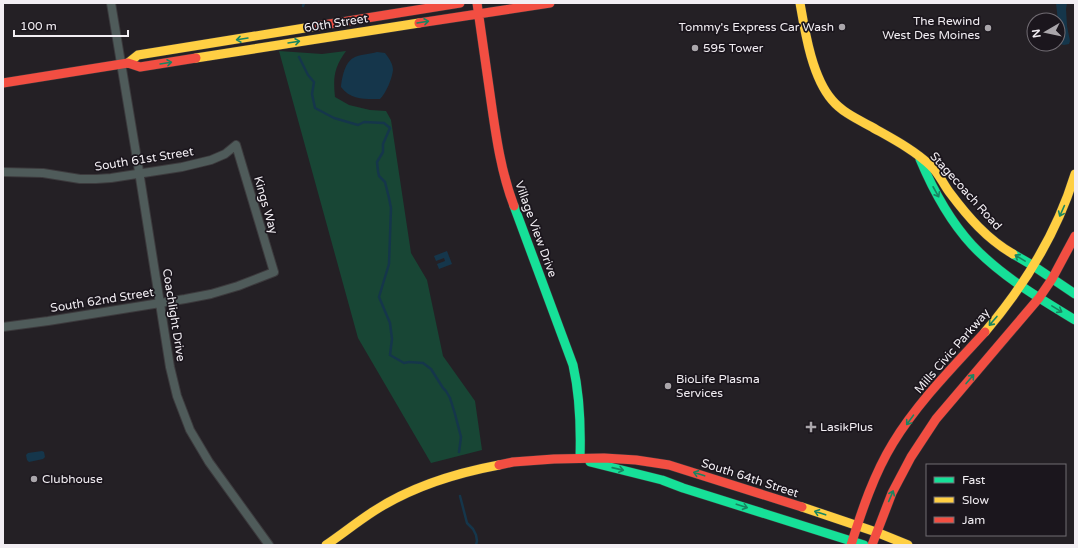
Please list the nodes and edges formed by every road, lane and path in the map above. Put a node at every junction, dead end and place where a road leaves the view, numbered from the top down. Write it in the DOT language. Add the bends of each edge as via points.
graph roads {
  1 [pos="111,3"];
  2 [pos="460,3"];
  3 [pos="478,3"];
  4 [pos="550,3"];
  5 [pos="800,3"];
  6 [pos="479,14"];
  7 [pos="124,64"];
  8 [pos="3,83"];
  9 [pos="236,145"];
  10 [pos="918,157"];
  11 [pos="3,172"];
  12 [pos="140,173"];
  13 [pos="1075,174"];
  14 [pos="1075,236"];
  15 [pos="1033,266"];
  16 [pos="274,272"];
  17 [pos="1052,279"];
  18 [pos="1020,285"];
  19 [pos="1075,294"];
  20 [pos="1039,298"];
  21 [pos="160,303"];
  22 [pos="1075,320"];
  23 [pos="3,327"];
  24 [pos="580,458"];
  25 [pos="856,526"];
  26 [pos="876,532"];
  27 [pos="851,543"];
  28 [pos="269,545"];
  29 [pos="326,545"];
  30 [pos="864,545"];
  31 [pos="872,545"];
  32 [pos="908,545"];
  1 -- 7 [label="street, Coachlight Drive"];
  2 -- 7 [label="street, 60th Street, one-way" via="138,55"];
  3 -- 6 [label="street, Village View Drive"];
  4 -- 6 [label="street, 60th Street"];
  5 -- 10 [label="street, Stagecoach Road" via="821,84 832,99 841,108"];
  7 -- 6 [label="street, 60th Street, one-way" via="140,67"];
  6 -- 24 [label="street, Village View Drive" via="501,161 509,193 576,375 581,414"];
  7 -- 8 [label="street, 60th Street"];
  7 -- 12 [label="street, Coachlight Drive"];
  9 -- 12 [label="street, South 61st Street" via="225,154 211,160"];
  9 -- 16 [label="street, Kings Way"];
  15 -- 10 [label="street, Stagecoach Road, one-way" via="989,237 966,213 931,166"];
  10 -- 18 [label="street, Stagecoach Road, one-way" via="954,223 971,245"];
  11 -- 12 [label="street, South 61st Street" via="43,173 80,179"];
  12 -- 21 [label="street, Coachlight Drive"];
  13 -- 15 [label="street, Mills Civic Parkway, one-way" via="1056,226"];
  14 -- 17 [label="street"];
  15 -- 17 [label="street, Stagecoach Road"];
  15 -- 18 [label="street, Mills Civic Parkway"];
  16 -- 21 [label="street, South 62nd Street" via="211,294"];
  17 -- 19 [label="street, Stagecoach Road"];
  17 -- 20 [label="street"];
  18 -- 20 [label="street, Stagecoach Road"];
  18 -- 25 [label="street, Mills Civic Parkway, one-way" via="1005,308 919,406 903,429 877,474"];
  20 -- 22 [label="street, Stagecoach Road, one-way"];
  26 -- 20 [label="street, one-way" via="892,492 936,419"];
  21 -- 23 [label="street, South 62nd Street"];
  21 -- 28 [label="street, Coachlight Drive" via="173,382 190,430 209,462"];
  25 -- 24 [label="street, South 64th Street, one-way" via="669,465 636,460"];
  24 -- 27 [label="street, South 64th Street, one-way" via="662,480"];
  24 -- 29 [label="street, South 64th Street" via="513,462 428,484 374,511"];
  25 -- 26 [label="street, South 64th Street"];
  25 -- 27 [label="street, Mills Civic Parkway"];
  26 -- 31 [label="street"];
  26 -- 32 [label="street, South 64th Street"];
  27 -- 30 [label="street, South 64th Street"];
}
